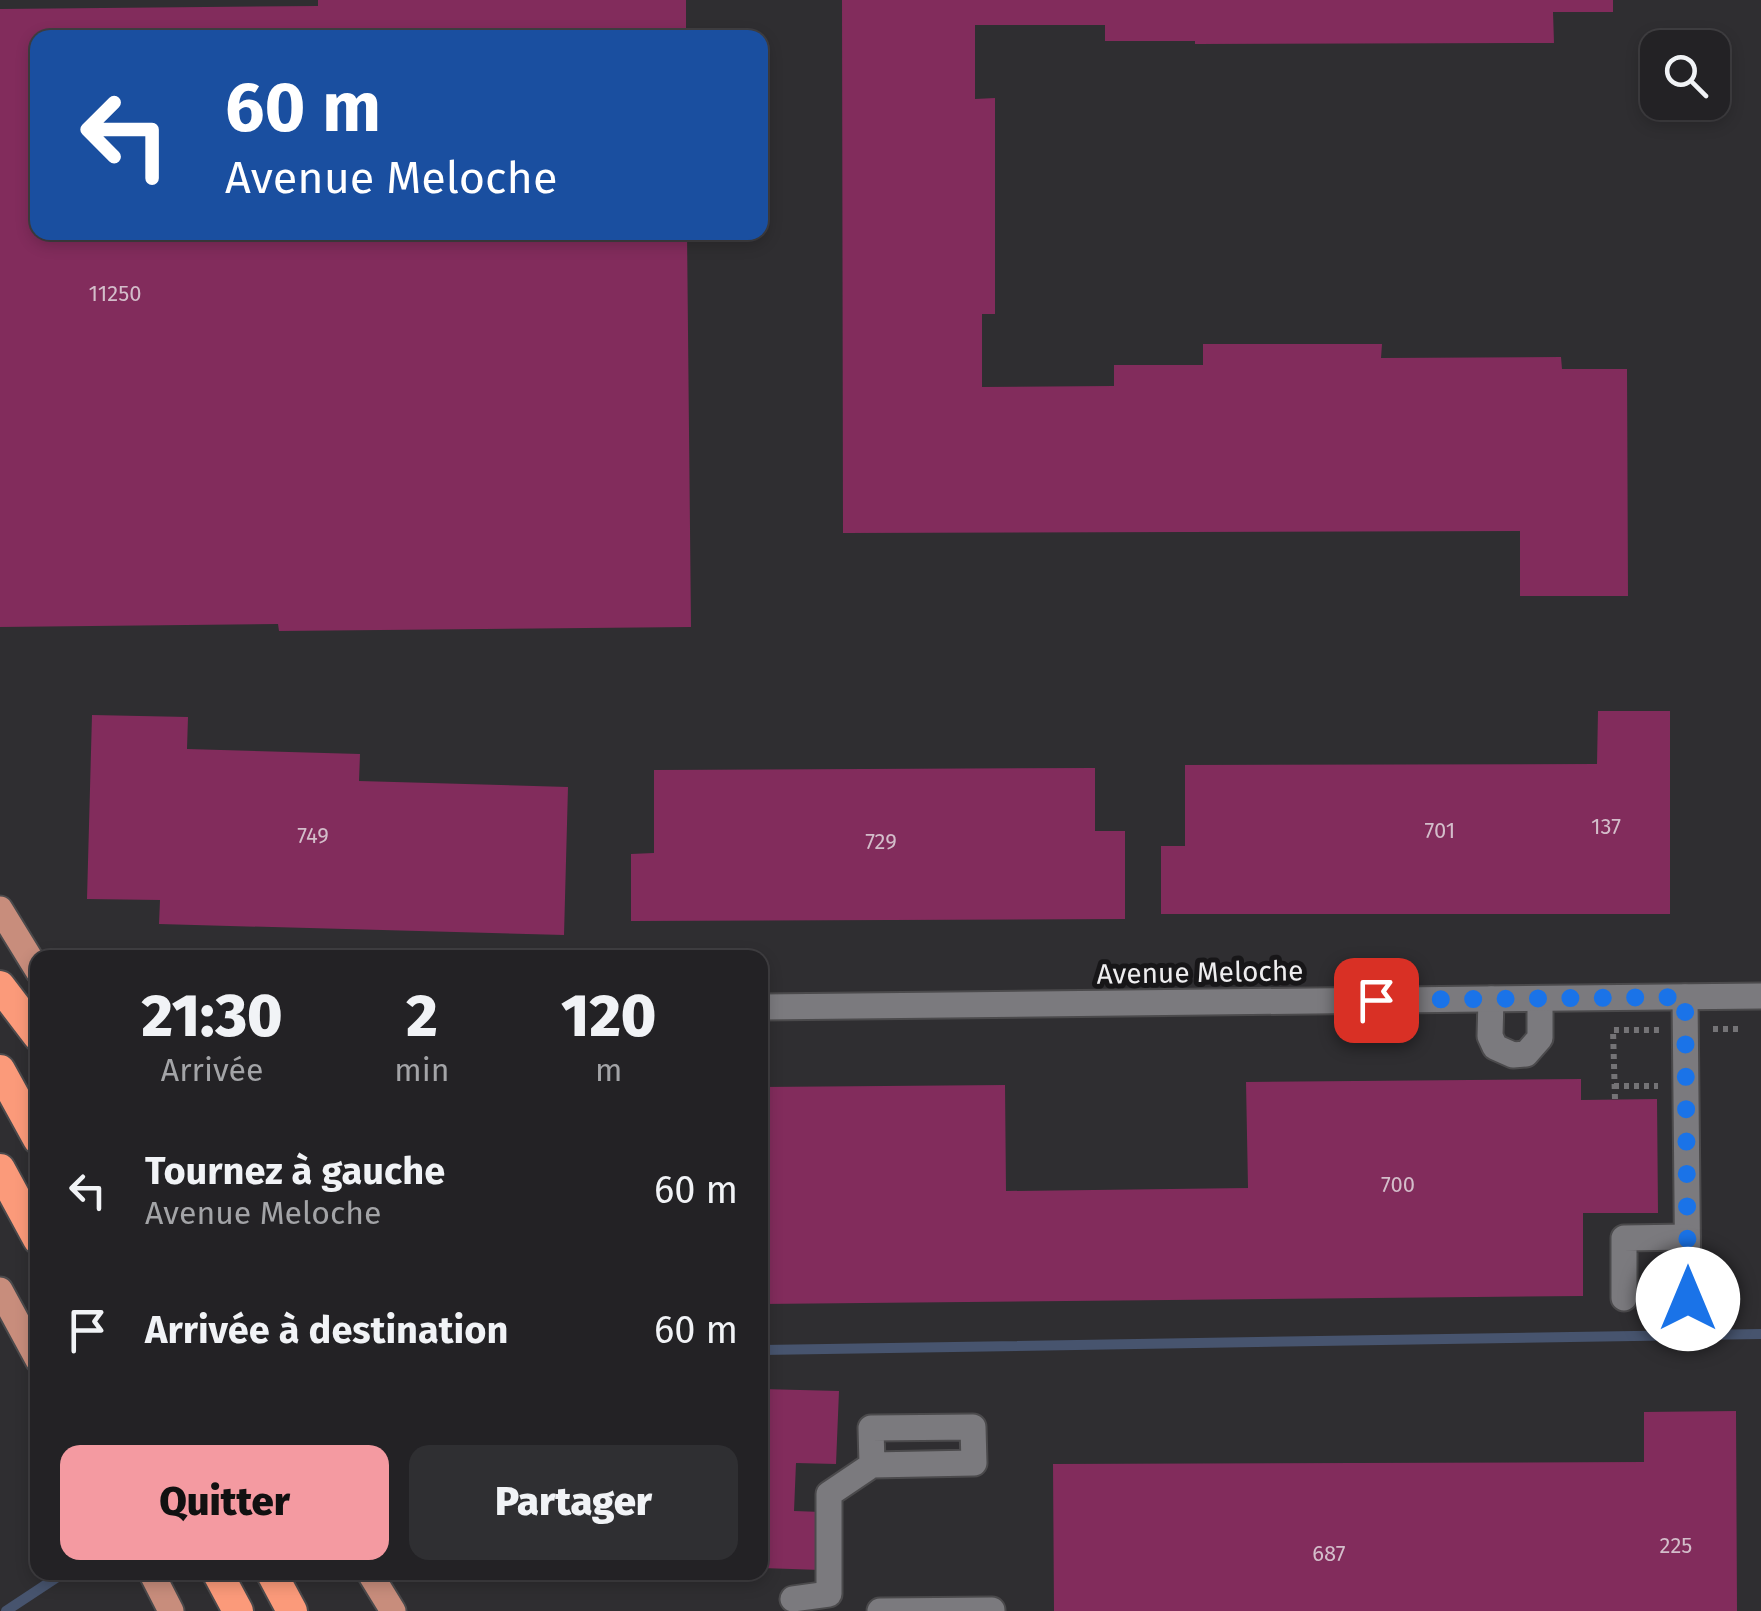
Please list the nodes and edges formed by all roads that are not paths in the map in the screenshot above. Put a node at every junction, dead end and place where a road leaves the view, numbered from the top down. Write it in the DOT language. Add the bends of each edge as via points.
graph roads {
  1 [pos="0,909"];
  2 [pos="30,958"];
  3 [pos="0,986"];
  4 [pos="1761,996"];
  5 [pos="1685,997"];
  6 [pos="1540,998"];
  7 [pos="1491,999"];
  8 [pos="768,1007"];
  9 [pos="30,1025"];
  10 [pos="0,1070"];
  11 [pos="30,1124"];
  12 [pos="0,1169"];
  13 [pos="30,1224"];
  14 [pos="1687,1237"];
  15 [pos="0,1290"];
  16 [pos="1624,1298"];
  17 [pos="1688,1299"];
  18 [pos="30,1345"];
  19 [pos="872,1465"];
  20 [pos="155,1580"];
  21 [pos="221,1580"];
  22 [pos="275,1580"];
  23 [pos="374,1580"];
  24 [pos="793,1599"];
  25 [pos="829,1603"];
  26 [pos="992,1610"];
  27 [pos="171,1611"];
  28 [pos="238,1611"];
  29 [pos="292,1611"];
  30 [pos="392,1611"];
  31 [pos="880,1611"];
  1 -- 2 [label="main road"];
  3 -- 9 [label="highway"];
  4 -- 5 [label="street, Avenue Meloche"];
  5 -- 6 [label="street, Avenue Meloche"];
  5 -- 14 [label="street"];
  6 -- 7 [label="street, Avenue Meloche"];
  6 -- 7 [label="street" via="1540,1038 1526,1054 1513,1055 1494,1047"];
  7 -- 8 [label="street, Avenue Meloche"];
  10 -- 11 [label="highway"];
  12 -- 13 [label="highway"];
  14 -- 16 [label="street" via="1624,1238"];
  14 -- 17 [label="street"];
  15 -- 18 [label="main road"];
  19 -- 25 [label="street" via="830,1494"];
  20 -- 27 [label="main road"];
  21 -- 28 [label="highway"];
  22 -- 29 [label="highway"];
  23 -- 30 [label="main road"];
  24 -- 25 [label="street"];
  26 -- 31 [label="street"];
}
